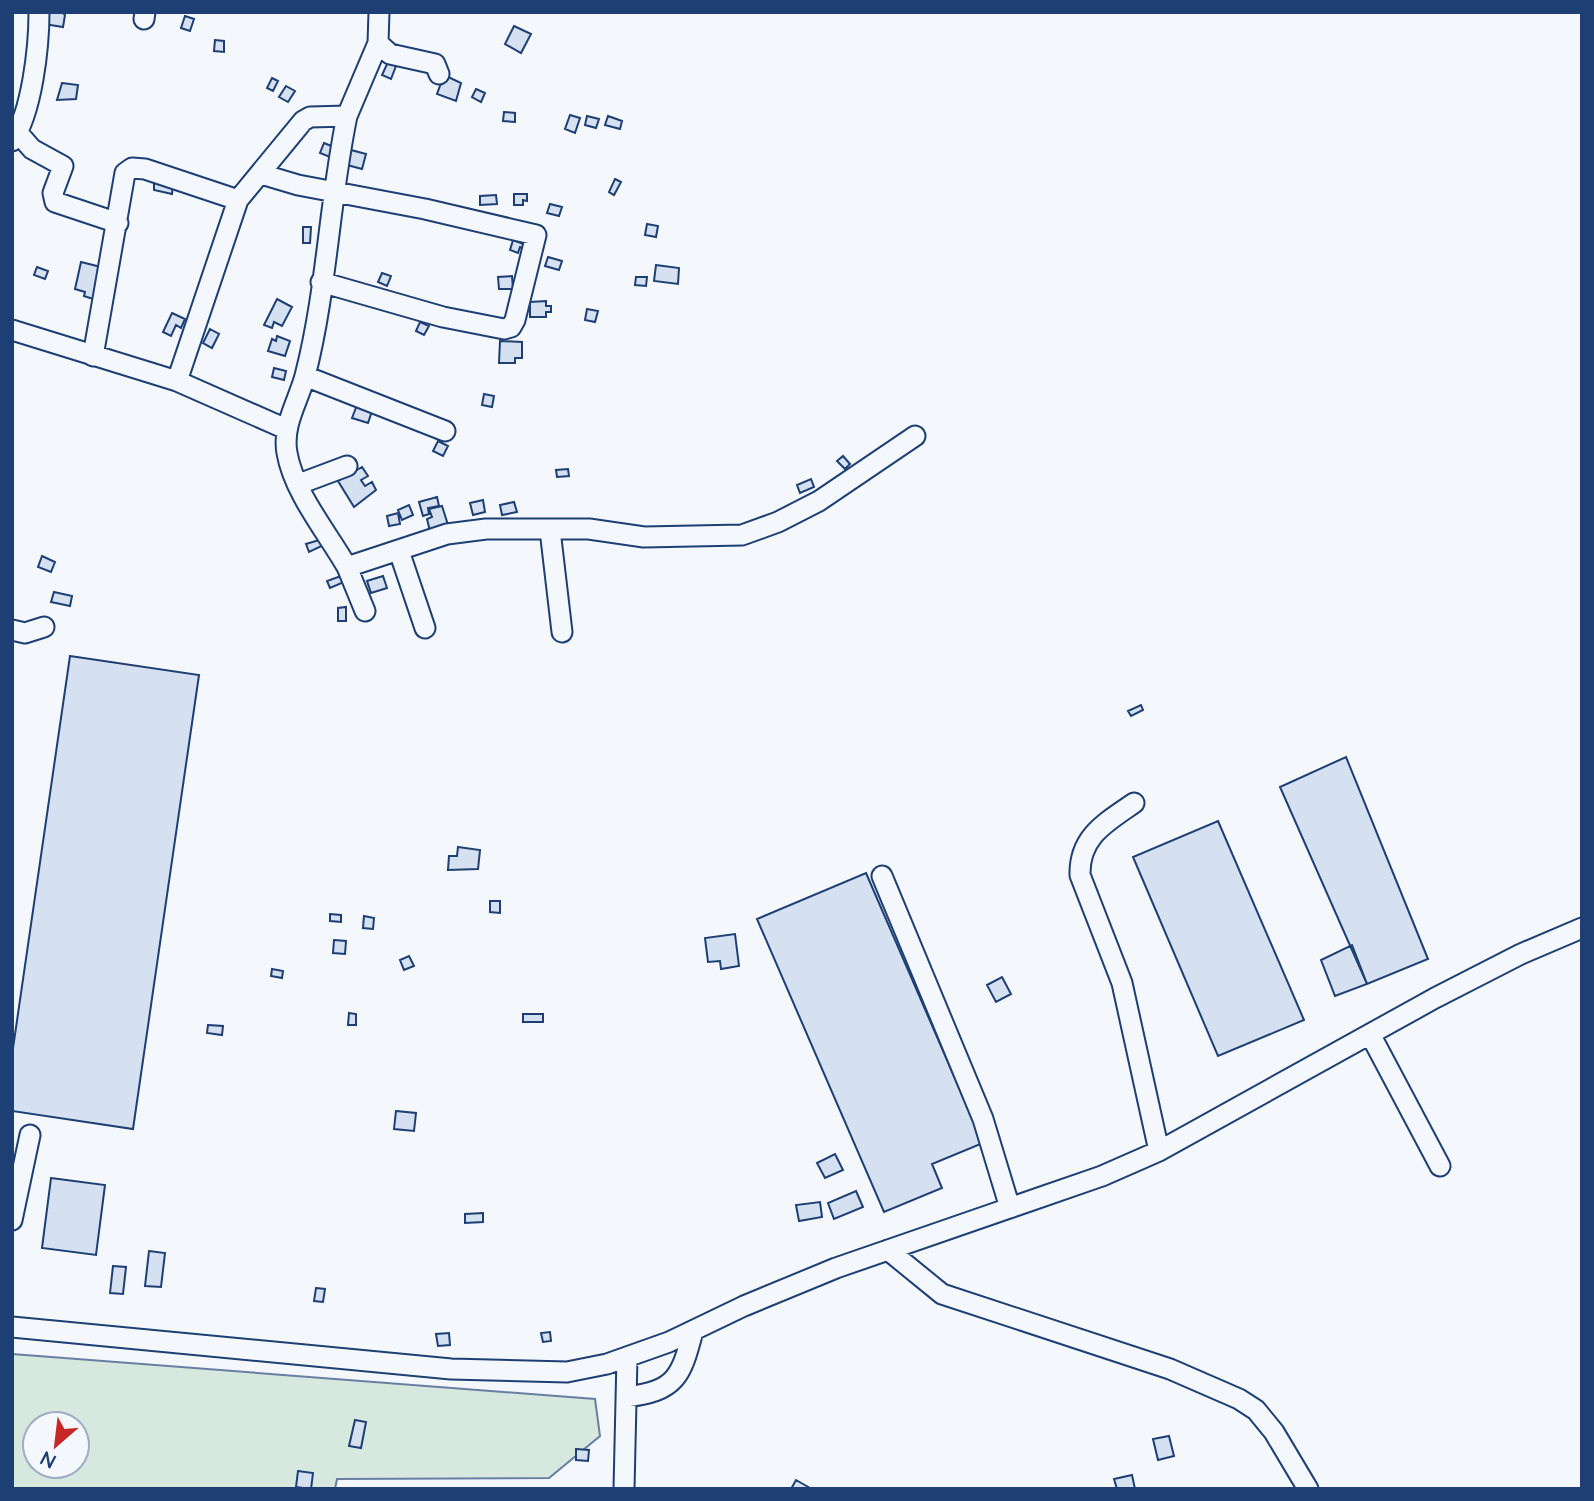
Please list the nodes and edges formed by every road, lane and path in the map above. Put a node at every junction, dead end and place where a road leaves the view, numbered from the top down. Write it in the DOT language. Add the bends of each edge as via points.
graph roads {
  1 [pos="39,12"];
  2 [pos="379,12"];
  3 [pos="378,43"];
  4 [pos="439,74"];
  5 [pos="19,106"];
  6 [pos="347,116"];
  7 [pos="15,137"];
  8 [pos="261,174"];
  9 [pos="332,191"];
  10 [pos="238,200"];
  11 [pos="118,223"];
  12 [pos="321,282"];
  13 [pos="12,330"];
  14 [pos="93,356"];
  15 [pos="304,376"];
  16 [pos="177,382"];
  17 [pos="286,429"];
  18 [pos="445,431"];
  19 [pos="915,436"];
  20 [pos="347,466"];
  21 [pos="299,484"];
  22 [pos="550,530"];
  23 [pos="399,551"];
  24 [pos="347,566"];
  25 [pos="365,611"];
  26 [pos="44,626"];
  27 [pos="425,628"];
  28 [pos="12,630"];
  29 [pos="562,632"];
  30 [pos="1134,803"];
  31 [pos="882,876"];
  32 [pos="1582,928"];
  33 [pos="1370,1034"];
  34 [pos="30,1135"];
  35 [pos="1159,1151"];
  36 [pos="1440,1166"];
  37 [pos="1010,1208"];
  38 [pos="12,1220"];
  39 [pos="888,1250"];
  40 [pos="12,1327"];
  41 [pos="693,1331"];
  42 [pos="626,1357"];
  43 [pos="626,1397"];
  44 [pos="624,1489"];
  45 [pos="1308,1489"];
  1 -- 5 [label="street" via="34,65"];
  2 -- 3 [label="street"];
  3 -- 4 [label="street" via="390,54 435,64"];
  3 -- 6 [label="street"];
  5 -- 7 [label="street"];
  6 -- 8 [label="street" via="303,121"];
  6 -- 9 [label="street"];
  7 -- 11 [label="street" via="62,166 53,193 55,202"];
  8 -- 9 [label="street"];
  8 -- 10 [label="street"];
  9 -- 12 [label="street"];
  9 -- 12 [label="street" via="536,235 515,320 504,329 443,317"];
  10 -- 11 [label="street" via="132,168 123,178"];
  10 -- 16 [label="street"];
  11 -- 14 [label="street"];
  12 -- 15 [label="street"];
  13 -- 14 [label="street"];
  14 -- 16 [label="street"];
  15 -- 17 [label="street"];
  15 -- 18 [label="street"];
  16 -- 17 [label="street"];
  17 -- 21 [label="street" via="287,454"];
  19 -- 22 [label="street" via="818,501 742,535 644,537 589,528"];
  20 -- 21 [label="street"];
  21 -- 24 [label="street"];
  22 -- 23 [label="street" via="447,534"];
  22 -- 29 [label="street"];
  23 -- 24 [label="street"];
  23 -- 27 [label="street"];
  24 -- 25 [label="street"];
  26 -- 28 [label="street" via="25,632"];
  30 -- 35 [label="street" via="1087,838 1080,875 1122,983"];
  31 -- 37 [label="street" via="983,1119"];
  32 -- 33 [label="street" via="1521,954"];
  33 -- 35 [label="street"];
  33 -- 36 [label="street"];
  34 -- 38 [label="street"];
  35 -- 37 [label="street"];
  37 -- 39 [label="street"];
  39 -- 41 [label="street" via="744,1306"];
  39 -- 45 [label="street" via="942,1294 1170,1369 1239,1398 1275,1432"];
  40 -- 42 [label="street" via="464,1370 567,1372"];
  41 -- 42 [label="street"];
  41 -- 43 [label="street" via="677,1378 660,1391"];
  42 -- 43 [label="street"];
  43 -- 44 [label="street"];
}
